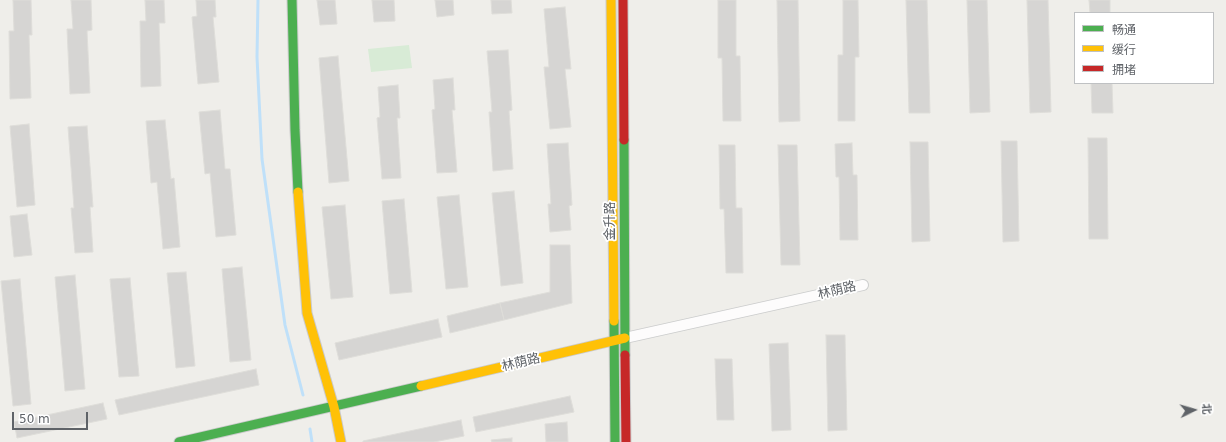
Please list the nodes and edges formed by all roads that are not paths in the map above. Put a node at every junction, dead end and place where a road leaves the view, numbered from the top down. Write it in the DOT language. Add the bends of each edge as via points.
graph roads {
  1 [pos="292,0"];
  2 [pos="612,0"];
  3 [pos="623,0"];
  4 [pos="864,285"];
  5 [pos="625,338"];
  6 [pos="614,341"];
  7 [pos="334,408"];
  8 [pos="178,442"];
  9 [pos="341,442"];
  10 [pos="615,442"];
  11 [pos="626,442"];
  1 -- 7 [label="street" via="295,130 307,313"];
  2 -- 6 [label="street, 金升路"];
  3 -- 5 [label="street, 金升路"];
  4 -- 5 [label="street, 林荫路"];
  5 -- 6 [label="street, 林荫路"];
  5 -- 11 [label="street, 金升路"];
  6 -- 7 [label="street, 林荫路"];
  6 -- 10 [label="street, 金升路"];
  7 -- 8 [label="street, 林荫路"];
  7 -- 9 [label="street"];
}
